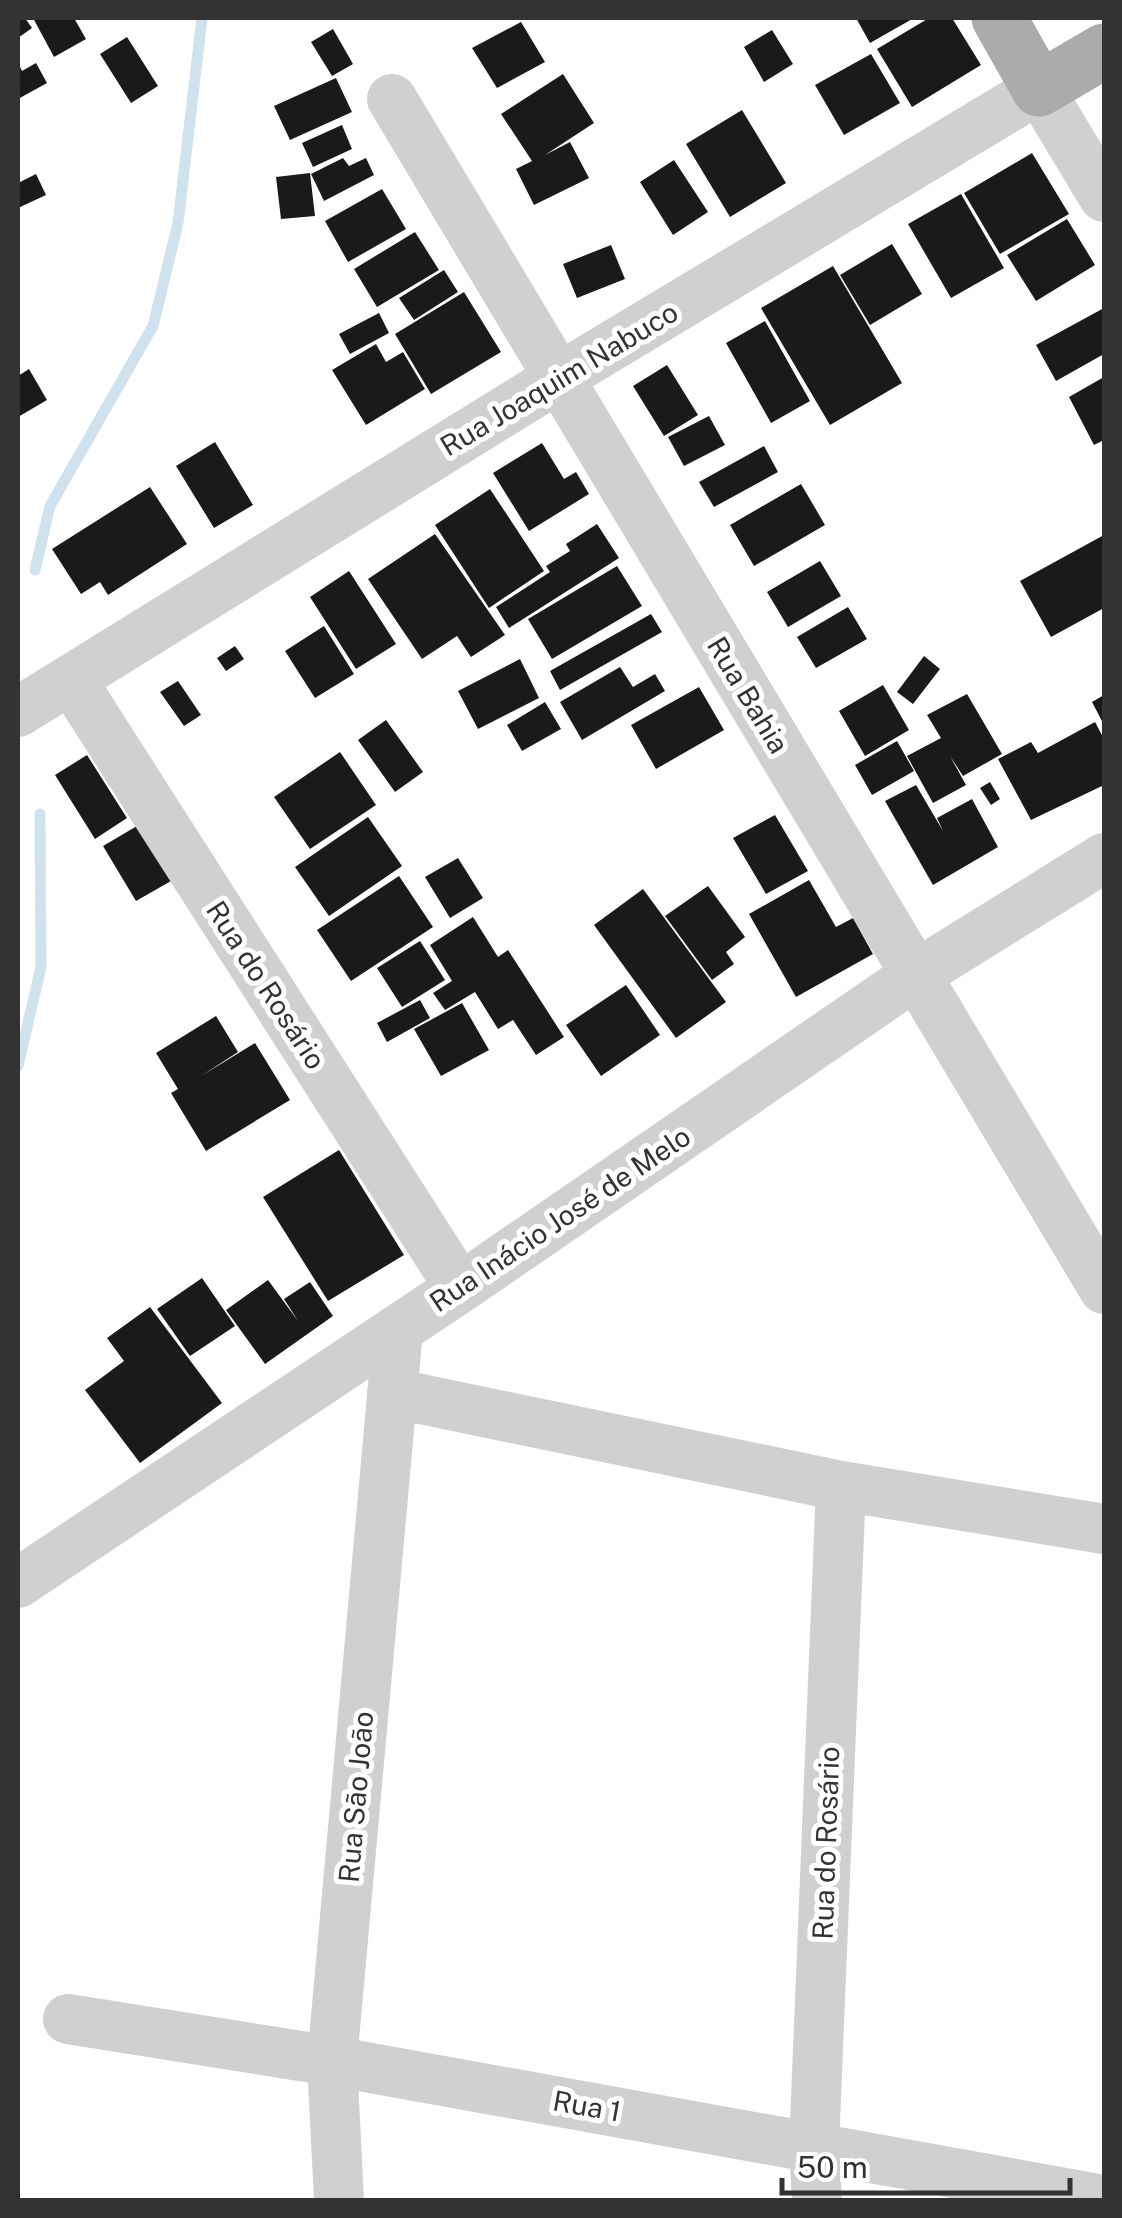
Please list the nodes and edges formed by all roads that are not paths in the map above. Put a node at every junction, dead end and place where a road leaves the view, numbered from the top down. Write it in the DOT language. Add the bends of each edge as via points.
graph roads {
  1 [pos="999,18"];
  2 [pos="1104,51"];
  3 [pos="1039,89"];
  4 [pos="392,99"];
  5 [pos="1104,197"];
  6 [pos="560,377"];
  7 [pos="35,693"];
  8 [pos="1104,858"];
  9 [pos="914,976"];
  10 [pos="460,1288"];
  11 [pos="1104,1290"];
  12 [pos="398,1330"];
  13 [pos="392,1393"];
  14 [pos="841,1486"];
  15 [pos="1104,1529"];
  16 [pos="18,1583"];
  17 [pos="68,2019"];
  18 [pos="332,2061"];
  19 [pos="814,2147"];
  20 [pos="340,2200"];
  21 [pos="817,2200"];
  22 [pos="1104,2200"];
  1 -- 3 [label="main road"];
  2 -- 3 [label="main road, Rua Joaquim Nabuco"];
  3 -- 5 [label="street"];
  3 -- 6 [label="street, Rua Joaquim Nabuco"];
  4 -- 6 [label="street, Rua Bahia"];
  6 -- 7 [label="street, Rua Joaquim Nabuco"];
  6 -- 9 [label="street, Rua Bahia"];
  7 -- 10 [label="street, Rua do Rosário"];
  8 -- 9 [label="street, Rua Inácio José de Melo"];
  9 -- 10 [label="street, Rua Inácio José de Melo"];
  9 -- 11 [label="street, Rua Bahia"];
  10 -- 12 [label="street, Rua Inácio José de Melo"];
  12 -- 13 [label="street, Rua São João"];
  12 -- 16 [label="street, Rua Inácio José de Melo"];
  13 -- 14 [label="street"];
  13 -- 18 [label="street, Rua São João"];
  14 -- 15 [label="street"];
  14 -- 19 [label="street, Rua do Rosário"];
  17 -- 18 [label="street, Rua 1"];
  18 -- 19 [label="street, Rua 1"];
  18 -- 20 [label="street, Rua São João"];
  19 -- 21 [label="street, Rua do Rosário"];
  19 -- 22 [label="street, Rua 1"];
}
